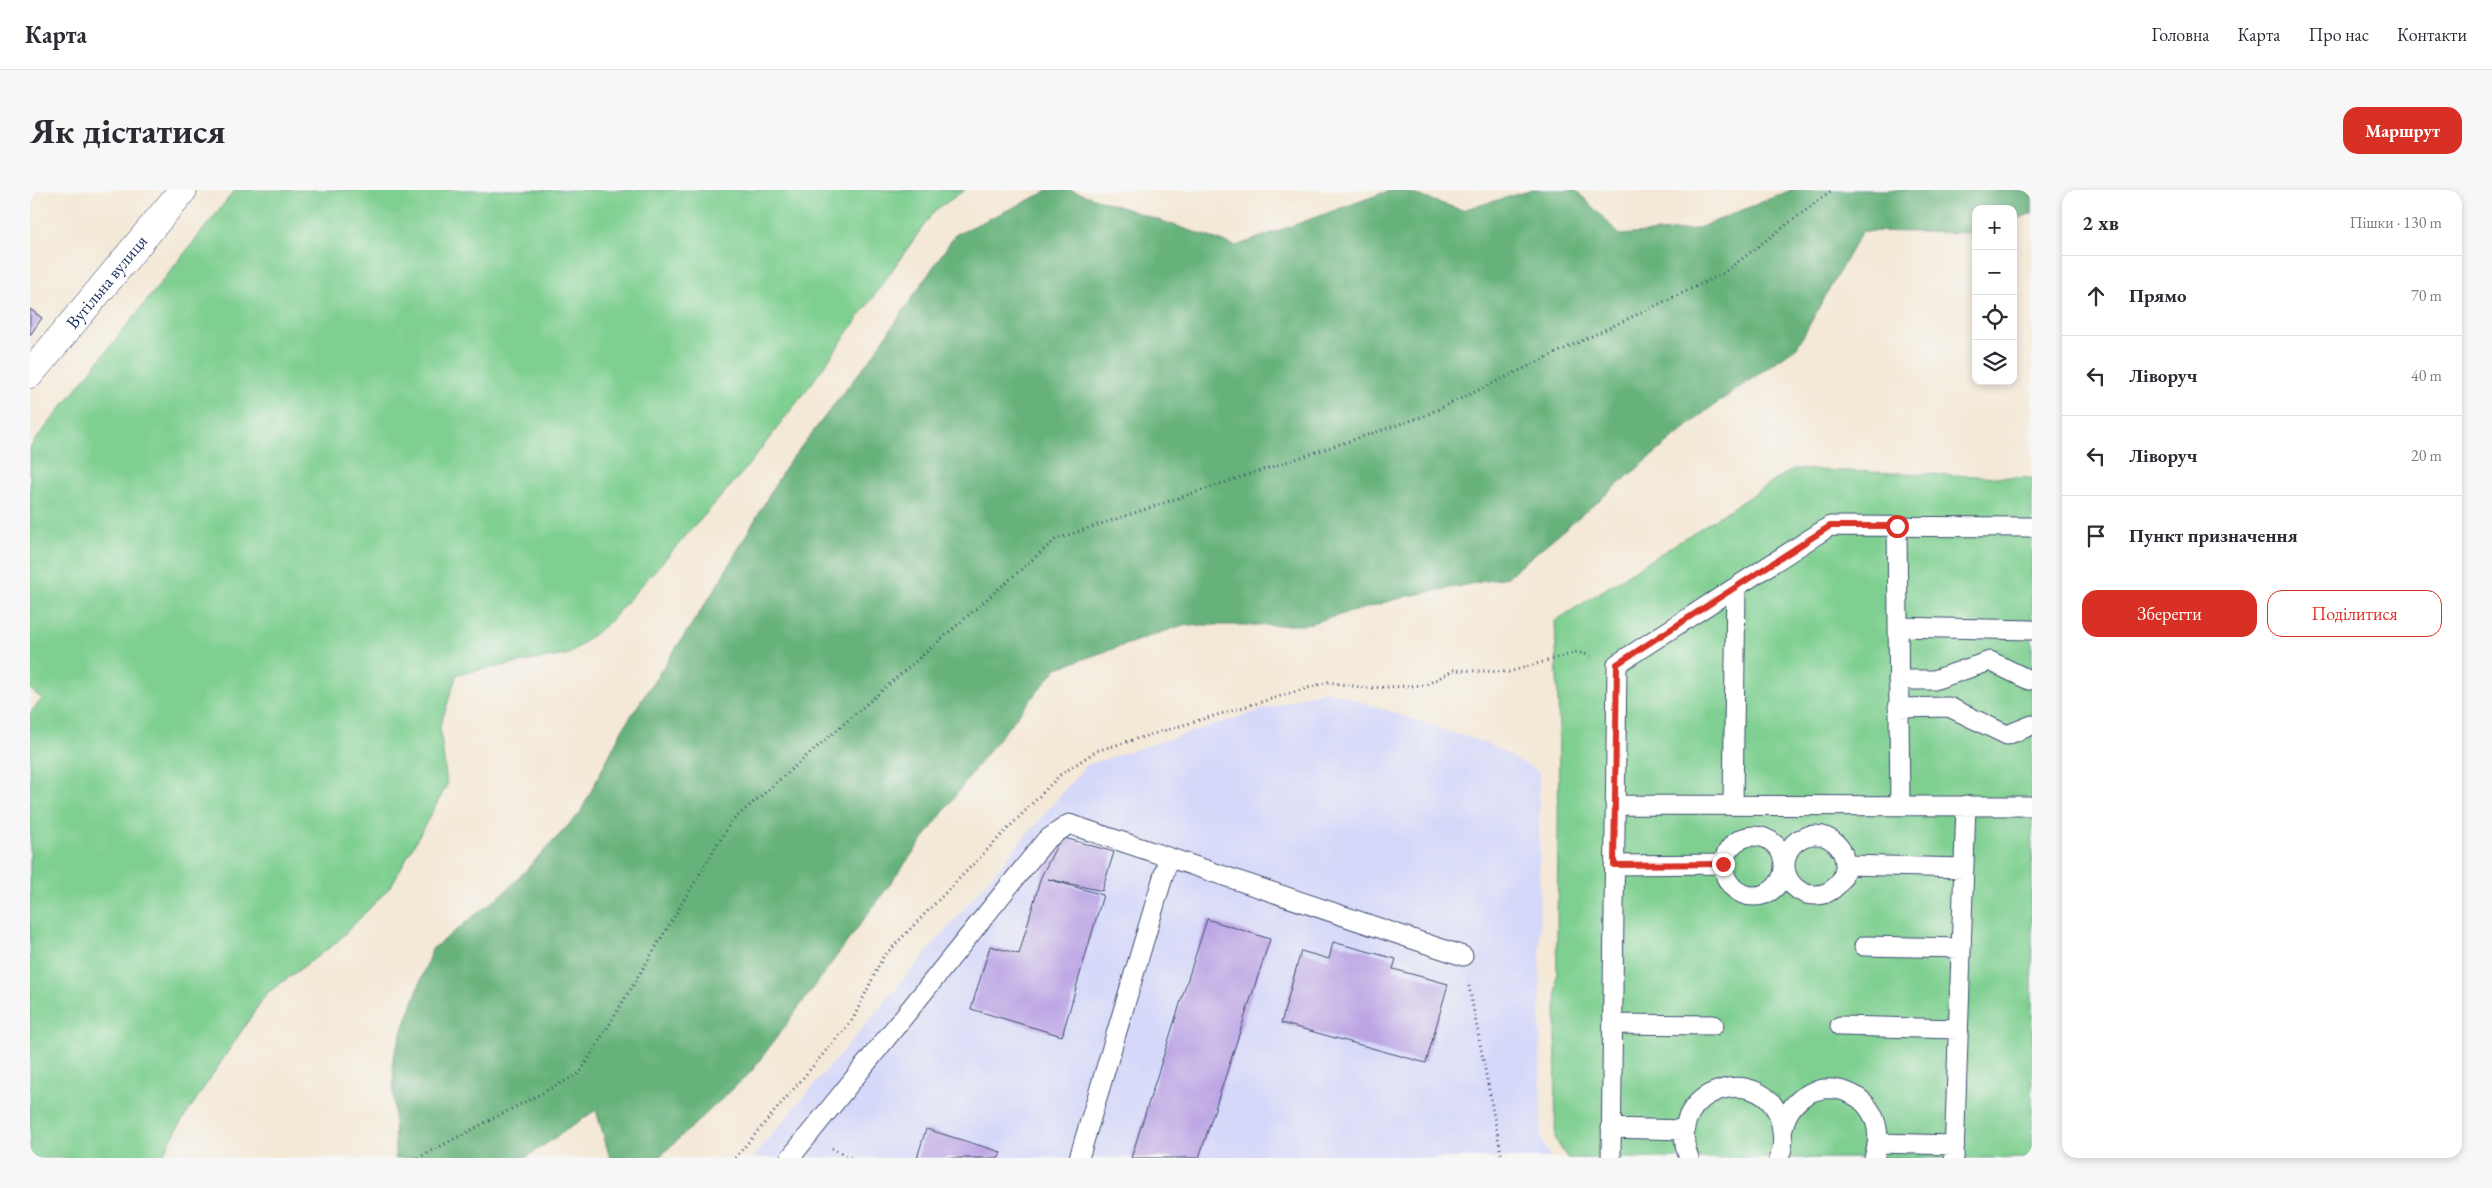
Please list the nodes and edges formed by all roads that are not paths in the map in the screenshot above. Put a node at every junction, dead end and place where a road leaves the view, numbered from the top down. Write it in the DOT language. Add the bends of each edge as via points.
graph roads {
  1 [pos="183,190"];
  2 [pos="30,374"];
  3 [pos="1897,526"];
  4 [pos="2032,526"];
  5 [pos="1736,587"];
  6 [pos="1898,627"];
  7 [pos="2032,630"];
  8 [pos="2032,679"];
  9 [pos="1898,680"];
  10 [pos="1898,708"];
  11 [pos="2032,726"];
  12 [pos="1615,805"];
  13 [pos="1733,805"];
  14 [pos="1900,805"];
  15 [pos="1966,805"];
  16 [pos="2032,806"];
  17 [pos="1169,857"];
  18 [pos="1785,862"];
  19 [pos="1723,864"];
  20 [pos="1614,865"];
  21 [pos="1846,865"];
  22 [pos="1964,868"];
  23 [pos="1864,946"];
  24 [pos="1961,948"];
  25 [pos="1463,956"];
  26 [pos="1612,1024"];
  27 [pos="1714,1025"];
  28 [pos="1840,1026"];
  29 [pos="1958,1028"];
  30 [pos="1611,1128"];
  31 [pos="1684,1130"];
  32 [pos="1782,1131"];
  33 [pos="1876,1151"];
  34 [pos="1954,1151"];
  35 [pos="790,1158"];
  36 [pos="1079,1158"];
  37 [pos="1611,1158"];
  38 [pos="1689,1158"];
  39 [pos="1779,1158"];
  40 [pos="1788,1158"];
  1 -- 2 [label="street, Вугільна вулиця"];
  3 -- 4 [label="lane"];
  3 -- 5 [label="lane" via="1830,526"];
  3 -- 6 [label="lane"];
  5 -- 12 [label="lane" via="1617,664"];
  5 -- 13 [label="lane"];
  6 -- 7 [label="lane"];
  6 -- 9 [label="lane"];
  8 -- 9 [label="lane" via="1990,662 1934,680"];
  9 -- 10 [label="lane"];
  10 -- 11 [label="lane" via="1949,707 2007,735"];
  10 -- 14 [label="lane"];
  12 -- 13 [label="lane"];
  12 -- 20 [label="lane"];
  13 -- 14 [label="lane"];
  14 -- 15 [label="lane"];
  15 -- 16 [label="lane"];
  15 -- 22 [label="lane"];
  17 -- 25 [label="lane"];
  17 -- 35 [label="lane" via="1069,824 1046,840"];
  17 -- 36 [label="lane"];
  18 -- 19 [label="lane" via="1776,845 1768,839 1748,836 1731,846"];
  18 -- 19 [label="lane" via="1780,882 1773,890 1754,897 1744,895 1728,884"];
  18 -- 21 [label="lane" via="1794,844 1802,838 1822,835 1839,846"];
  18 -- 21 [label="lane" via="1786,872 1796,888 1814,895 1833,890"];
  19 -- 20 [label="lane"];
  20 -- 26 [label="lane"];
  21 -- 22 [label="lane"];
  22 -- 24 [label="lane"];
  23 -- 24 [label="lane"];
  24 -- 29 [label="lane"];
  26 -- 27 [label="lane"];
  26 -- 30 [label="lane"];
  28 -- 29 [label="lane"];
  29 -- 34 [label="lane"];
  30 -- 31 [label="lane"];
  30 -- 37 [label="lane"];
  31 -- 32 [label="lane" via="1688,1115 1698,1102 1711,1092 1726,1087 1743,1088 1771,1102 1779,1116"];
  31 -- 38 [label="lane" via="1684,1147"];
  32 -- 33 [label="lane" via="1786,1117 1800,1099 1820,1089 1835,1089 1849,1092 1862,1100 1872,1112 1878,1127"];
  32 -- 39 [label="lane" via="1783,1148"];
  32 -- 40 [label="lane" via="1783,1148"];
  33 -- 34 [label="lane"];
}
